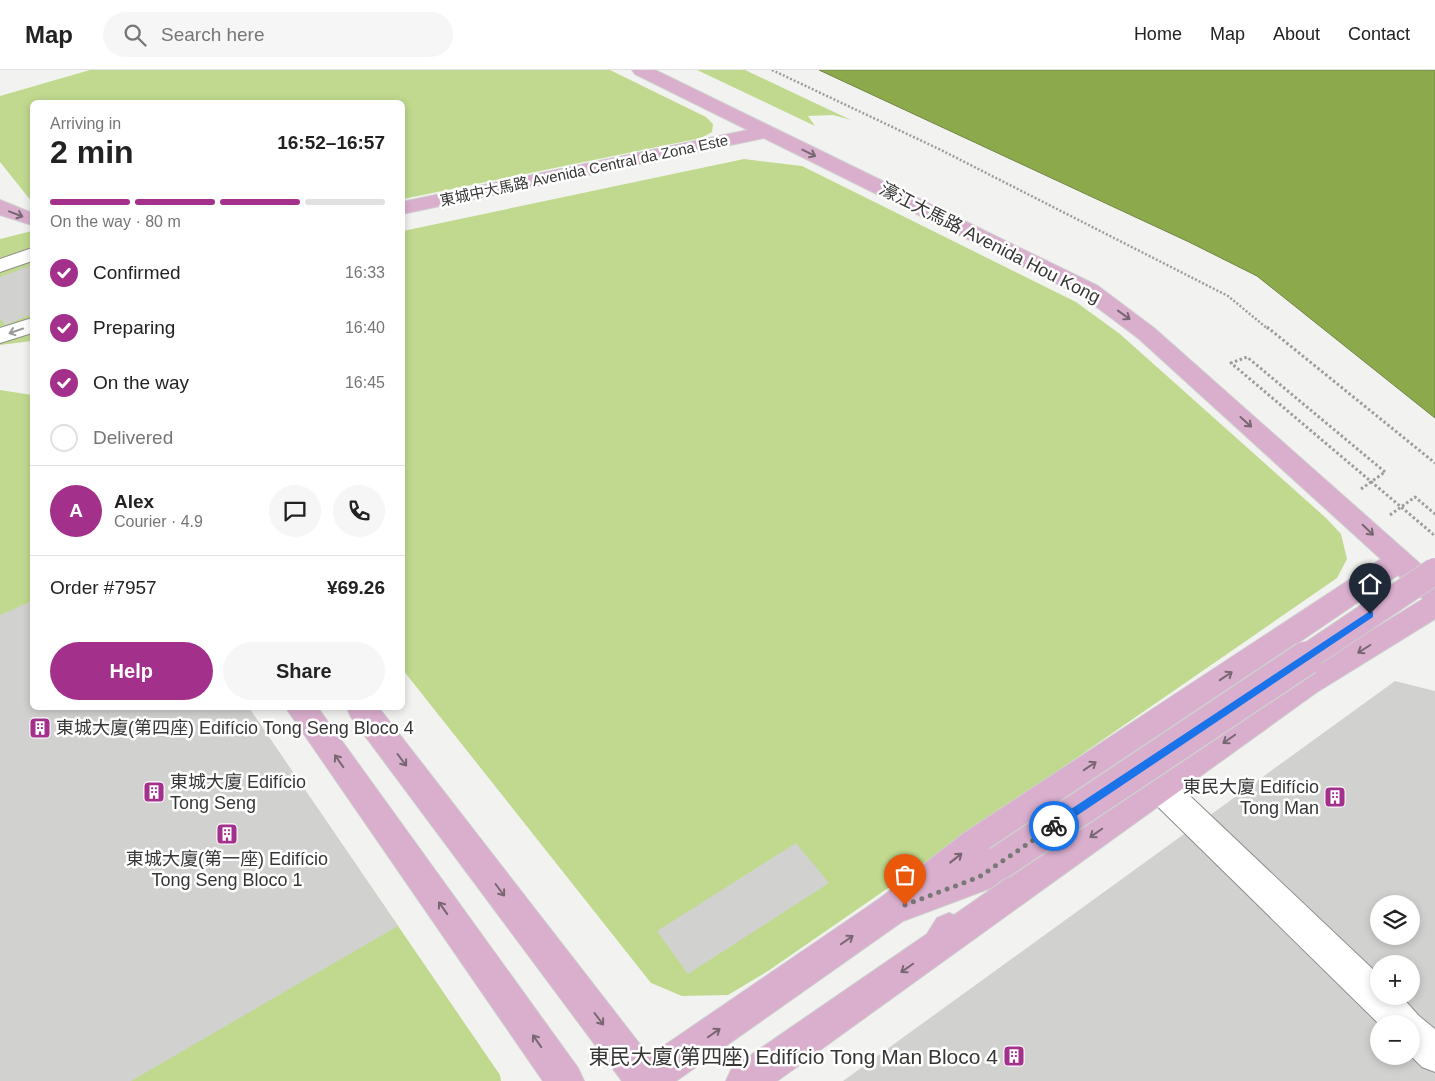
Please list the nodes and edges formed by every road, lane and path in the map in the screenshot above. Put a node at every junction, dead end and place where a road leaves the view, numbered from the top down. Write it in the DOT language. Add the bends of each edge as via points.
graph roads {
  1 [pos="641,70"];
  2 [pos="772,70"];
  3 [pos="765,132"];
  4 [pos="0,206"];
  5 [pos="405,207"];
  6 [pos="30,218"];
  7 [pos="30,255"];
  8 [pos="0,266"];
  9 [pos="30,326"];
  10 [pos="0,336"];
  11 [pos="1435,463"];
  12 [pos="1385,472"];
  13 [pos="1415,497"];
  14 [pos="1435,514"];
  15 [pos="1435,533"];
  16 [pos="1398,560"];
  17 [pos="1435,571"];
  18 [pos="1435,593"];
  19 [pos="1435,605"];
  20 [pos="302,710"];
  21 [pos="364,710"];
  22 [pos="1160,788"];
  23 [pos="989,870"];
  24 [pos="891,910"];
  25 [pos="939,945"];
  26 [pos="1395,1015"];
  27 [pos="1420,1040"];
  28 [pos="1435,1054"];
  29 [pos="565,1081"];
  30 [pos="645,1081"];
  31 [pos="745,1081"];
  1 -- 3 [label="main road, 濠江大馬路 Avenida Hou Kong"];
  2 -- 11 [label="path" via="941,150 1228,296"];
  3 -- 5 [label="main road, 東城中大馬路 Avenida Central da Zona Este"];
  3 -- 16 [label="main road, 濠江大馬路 Avenida Hou Kong, one-way" via="1090,291 1146,333 1340,504"];
  4 -- 6 [label="main road, one-way"];
  7 -- 8 [label="street"];
  9 -- 10 [label="street, one-way"];
  12 -- 15 [label="path, bridge" via="1247,357 1230,363"];
  13 -- 14 [label="path"];
  16 -- 18 [label="main road, 濠江大馬路 Avenida Hou Kong"];
  24 -- 16 [label="main road, one-way" via="976,843"];
  17 -- 23 [label="main road, bridge"];
  19 -- 22 [label="main road, one-way" via="1307,684"];
  29 -- 20 [label="main road, one-way"];
  21 -- 30 [label="main road, one-way"];
  22 -- 25 [label="main road, one-way"];
  22 -- 26 [label="street"];
  23 -- 24 [label="main road"];
  23 -- 25 [label="main road"];
  30 -- 24 [label="main road, one-way"];
  25 -- 31 [label="main road, one-way"];
  27 -- 28 [label="street"];
}
